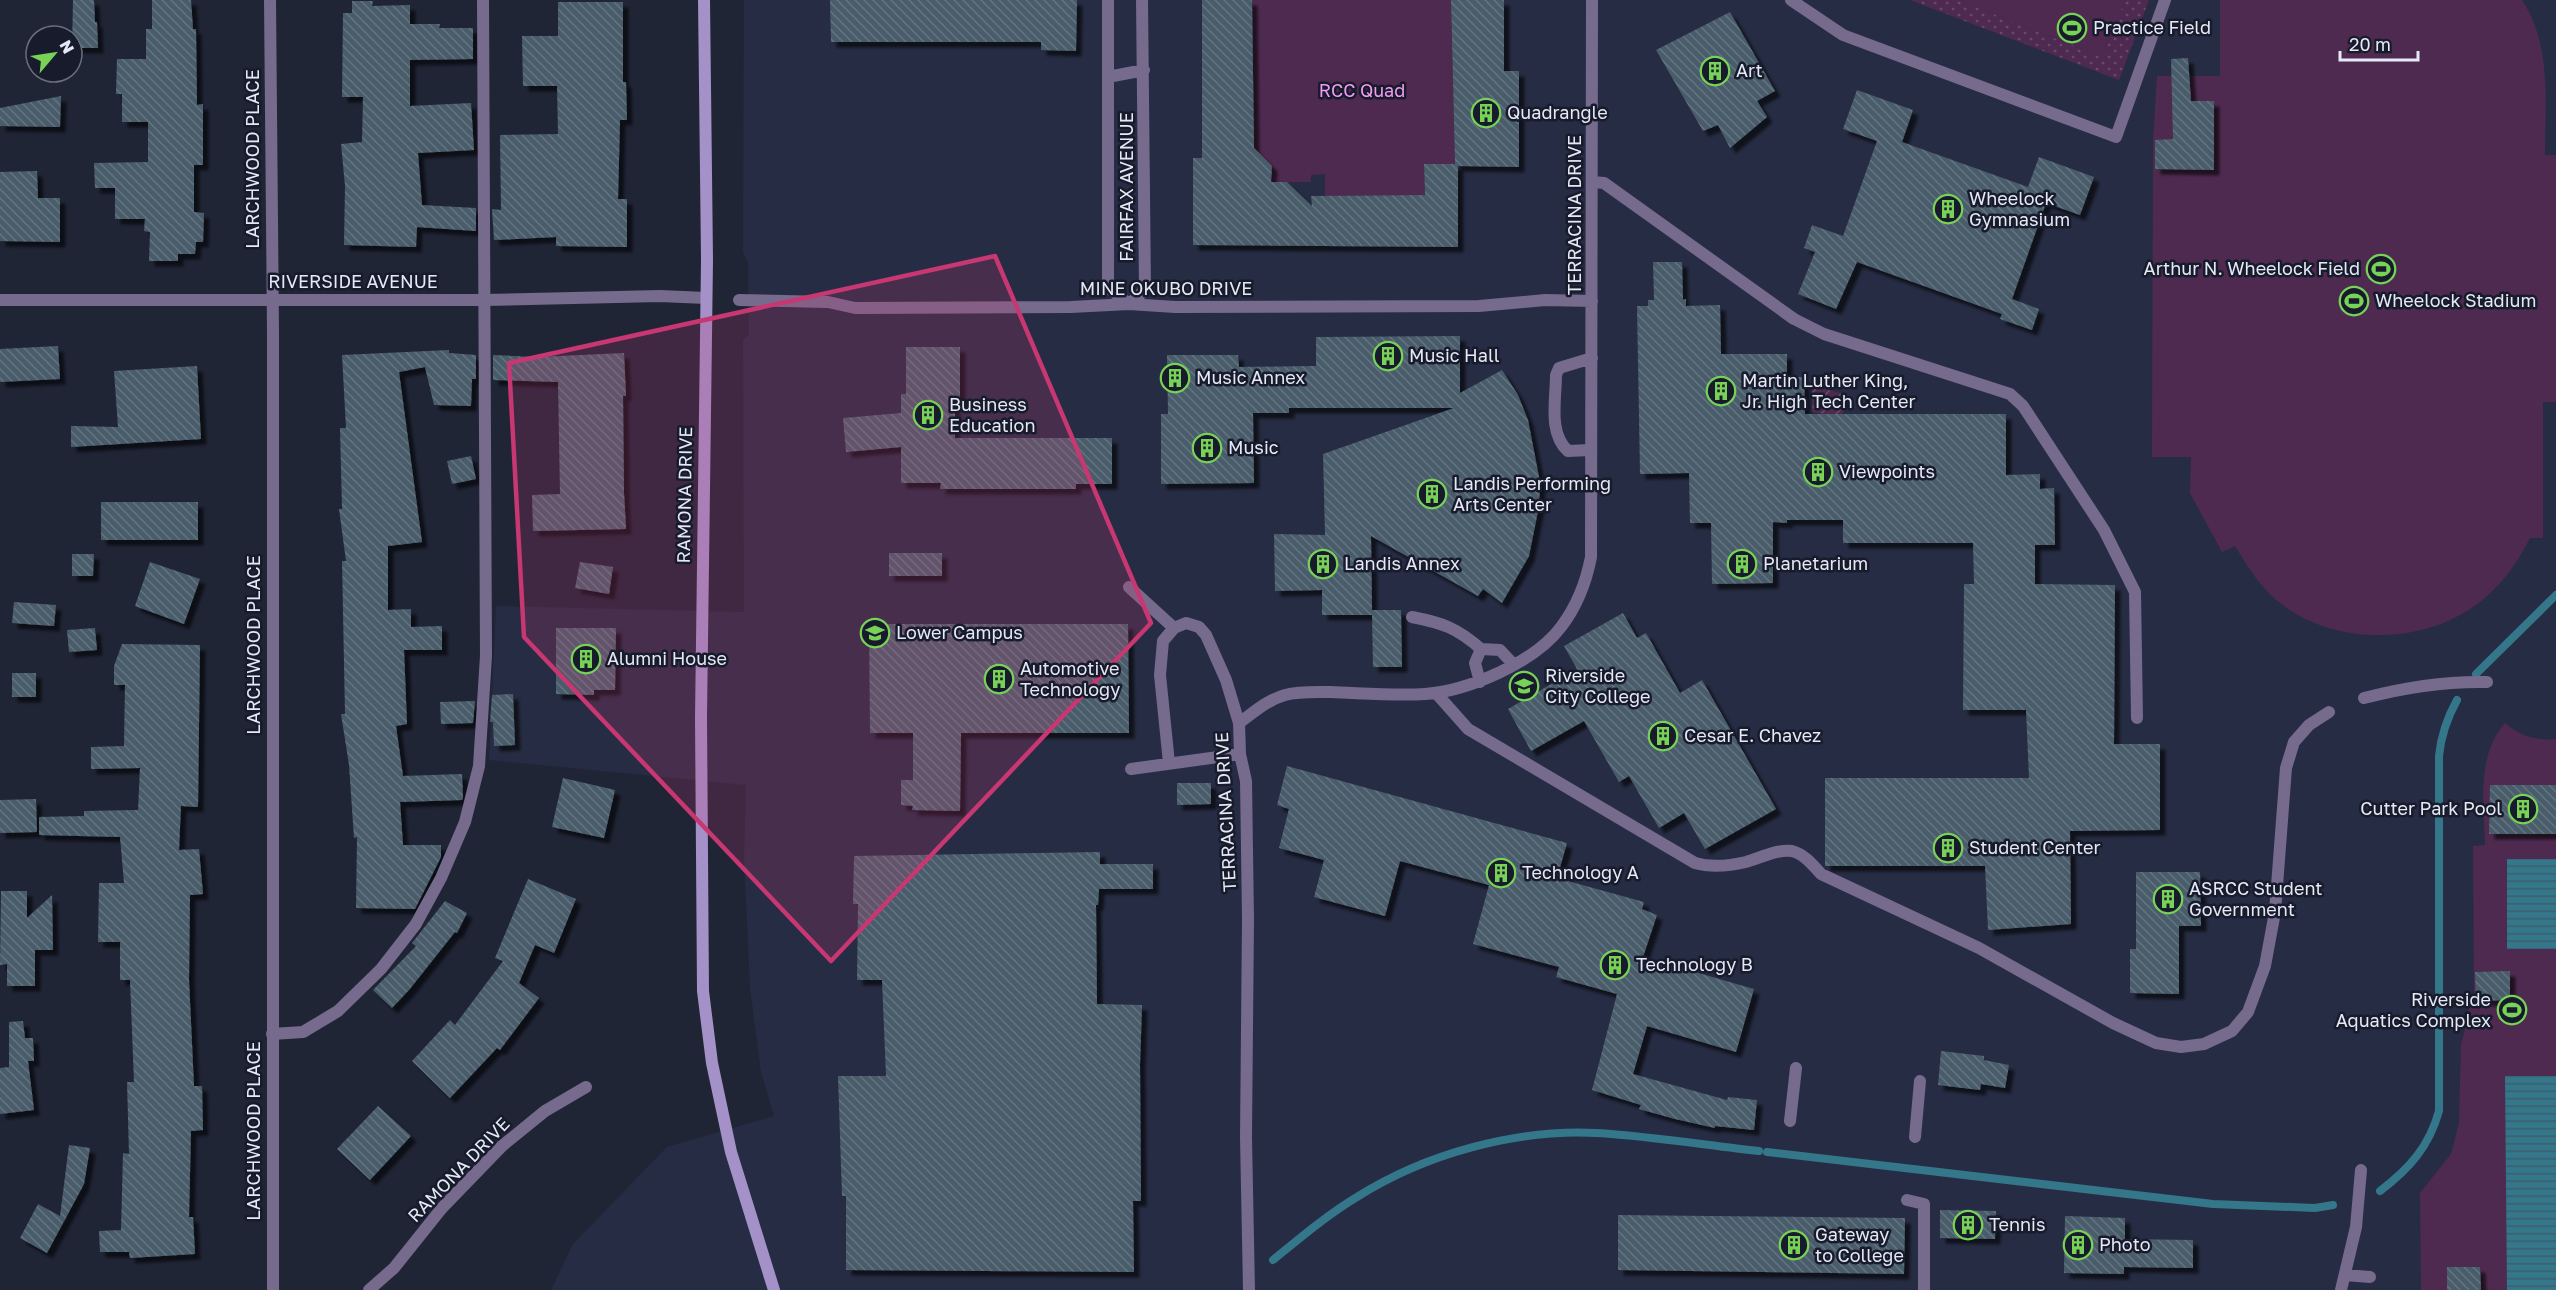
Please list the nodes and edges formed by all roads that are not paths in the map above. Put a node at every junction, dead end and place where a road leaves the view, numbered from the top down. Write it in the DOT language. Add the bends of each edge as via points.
graph roads {
  1 [pos="270,0"];
  2 [pos="483,0"];
  3 [pos="704,0"];
  4 [pos="1108,0"];
  5 [pos="1143,0"];
  6 [pos="1592,0"];
  7 [pos="1791,0"];
  8 [pos="2165,0"];
  9 [pos="1144,70"];
  10 [pos="1108,77"];
  11 [pos="1593,182"];
  12 [pos="706,298"];
  13 [pos="0,300"];
  14 [pos="272,300"];
  15 [pos="484,300"];
  16 [pos="739,300"];
  17 [pos="1592,301"];
  18 [pos="1129,304"];
  19 [pos="1592,358"];
  20 [pos="1590,450"];
  21 [pos="1129,587"];
  22 [pos="1412,617"];
  23 [pos="1174,628"];
  24 [pos="1481,650"];
  25 [pos="1514,665"];
  26 [pos="1480,681"];
  27 [pos="2487,682"];
  28 [pos="1436,693"];
  29 [pos="2364,698"];
  30 [pos="2329,712"];
  31 [pos="2137,718"];
  32 [pos="1239,723"];
  33 [pos="1240,754"];
  34 [pos="1169,763"];
  35 [pos="1131,768"];
  36 [pos="272,1034"];
  37 [pos="1796,1068"];
  38 [pos="1920,1080"];
  39 [pos="586,1088"];
  40 [pos="1790,1121"];
  41 [pos="1915,1137"];
  42 [pos="2361,1170"];
  43 [pos="1906,1200"];
  44 [pos="2345,1275"];
  45 [pos="2370,1277"];
  46 [pos="273,1290"];
  47 [pos="369,1290"];
  48 [pos="774,1290"];
  49 [pos="1249,1290"];
  50 [pos="1924,1290"];
  51 [pos="2342,1290"];
  1 -- 14 [label="street, LARCHWOOD PLACE"];
  2 -- 15 [label="street"];
  3 -- 12 [label="street, RAMONA DRIVE"];
  4 -- 10 [label="street, FAIRFAX AVENUE"];
  5 -- 9 [label="street, FAIRFAX AVENUE"];
  6 -- 11 [label="street, TERRACINA DRIVE"];
  7 -- 8 [label="street" via="1843,34 2116,137"];
  9 -- 10 [label="street"];
  9 -- 18 [label="street, FAIRFAX AVENUE" via="1145,290"];
  10 -- 18 [label="street, FAIRFAX AVENUE" via="1108,288"];
  11 -- 17 [label="street, TERRACINA DRIVE"];
  11 -- 31 [label="street" via="1604,183 1794,319 1824,334 2010,394 2024,406 2104,530 2135,592"];
  12 -- 15 [label="street, RIVERSIDE AVENUE"];
  12 -- 48 [label="street, RAMONA DRIVE" via="701,718 703,991 712,1063 731,1152"];
  13 -- 14 [label="street, RIVERSIDE AVENUE"];
  14 -- 15 [label="street, RIVERSIDE AVENUE"];
  14 -- 36 [label="street, LARCHWOOD PLACE"];
  15 -- 36 [label="street" via="486,656 479,766 465,822 416,924 381,969 338,1011 303,1032"];
  16 -- 18 [label="street, MINE OKUBO DRIVE" via="817,302 855,308"];
  17 -- 18 [label="street, MINE OKUBO DRIVE" via="1372,307"];
  17 -- 19 [label="street, TERRACINA DRIVE"];
  19 -- 20 [label="street, TERRACINA DRIVE"];
  19 -- 20 [label="street" via="1560,368 1556,375 1555,432 1559,443 1568,451"];
  20 -- 25 [label="street, TERRACINA DRIVE" via="1588,574 1577,603 1560,629"];
  21 -- 23 [label="street"];
  22 -- 24 [label="street" via="1443,623 1462,632"];
  23 -- 32 [label="street" via="1186,623 1199,627 1206,635"];
  23 -- 34 [label="street" via="1163,640 1160,675"];
  24 -- 25 [label="street" via="1500,650"];
  24 -- 26 [label="street" via="1475,663"];
  25 -- 26 [label="street, TERRACINA DRIVE"];
  26 -- 28 [label="street, TERRACINA DRIVE"];
  27 -- 29 [label="street" via="2422,685"];
  28 -- 30 [label="street" via="1468,729 1695,863 1722,866 1791,851 1804,856 1821,874 1979,948 2113,1023 2156,1043 2181,1047 2204,1044 2232,1031 2248,1012 2265,966 2275,912 2286,768 2294,742 2309,725"];
  28 -- 32 [label="street, TERRACINA DRIVE" via="1298,692 1266,703"];
  32 -- 33 [label="street, TERRACINA DRIVE"];
  33 -- 34 [label="street"];
  33 -- 49 [label="street, TERRACINA DRIVE" via="1246,782 1248,848"];
  34 -- 35 [label="street"];
  36 -- 46 [label="street, LARCHWOOD PLACE"];
  37 -- 40 [label="street"];
  38 -- 41 [label="street"];
  39 -- 47 [label="street, RAMONA DRIVE" via="545,1111 502,1146 442,1208 394,1268"];
  42 -- 44 [label="street" via="2356,1227"];
  43 -- 50 [label="street" via="1924,1204"];
  44 -- 45 [label="street"];
  44 -- 51 [label="street"];
}
